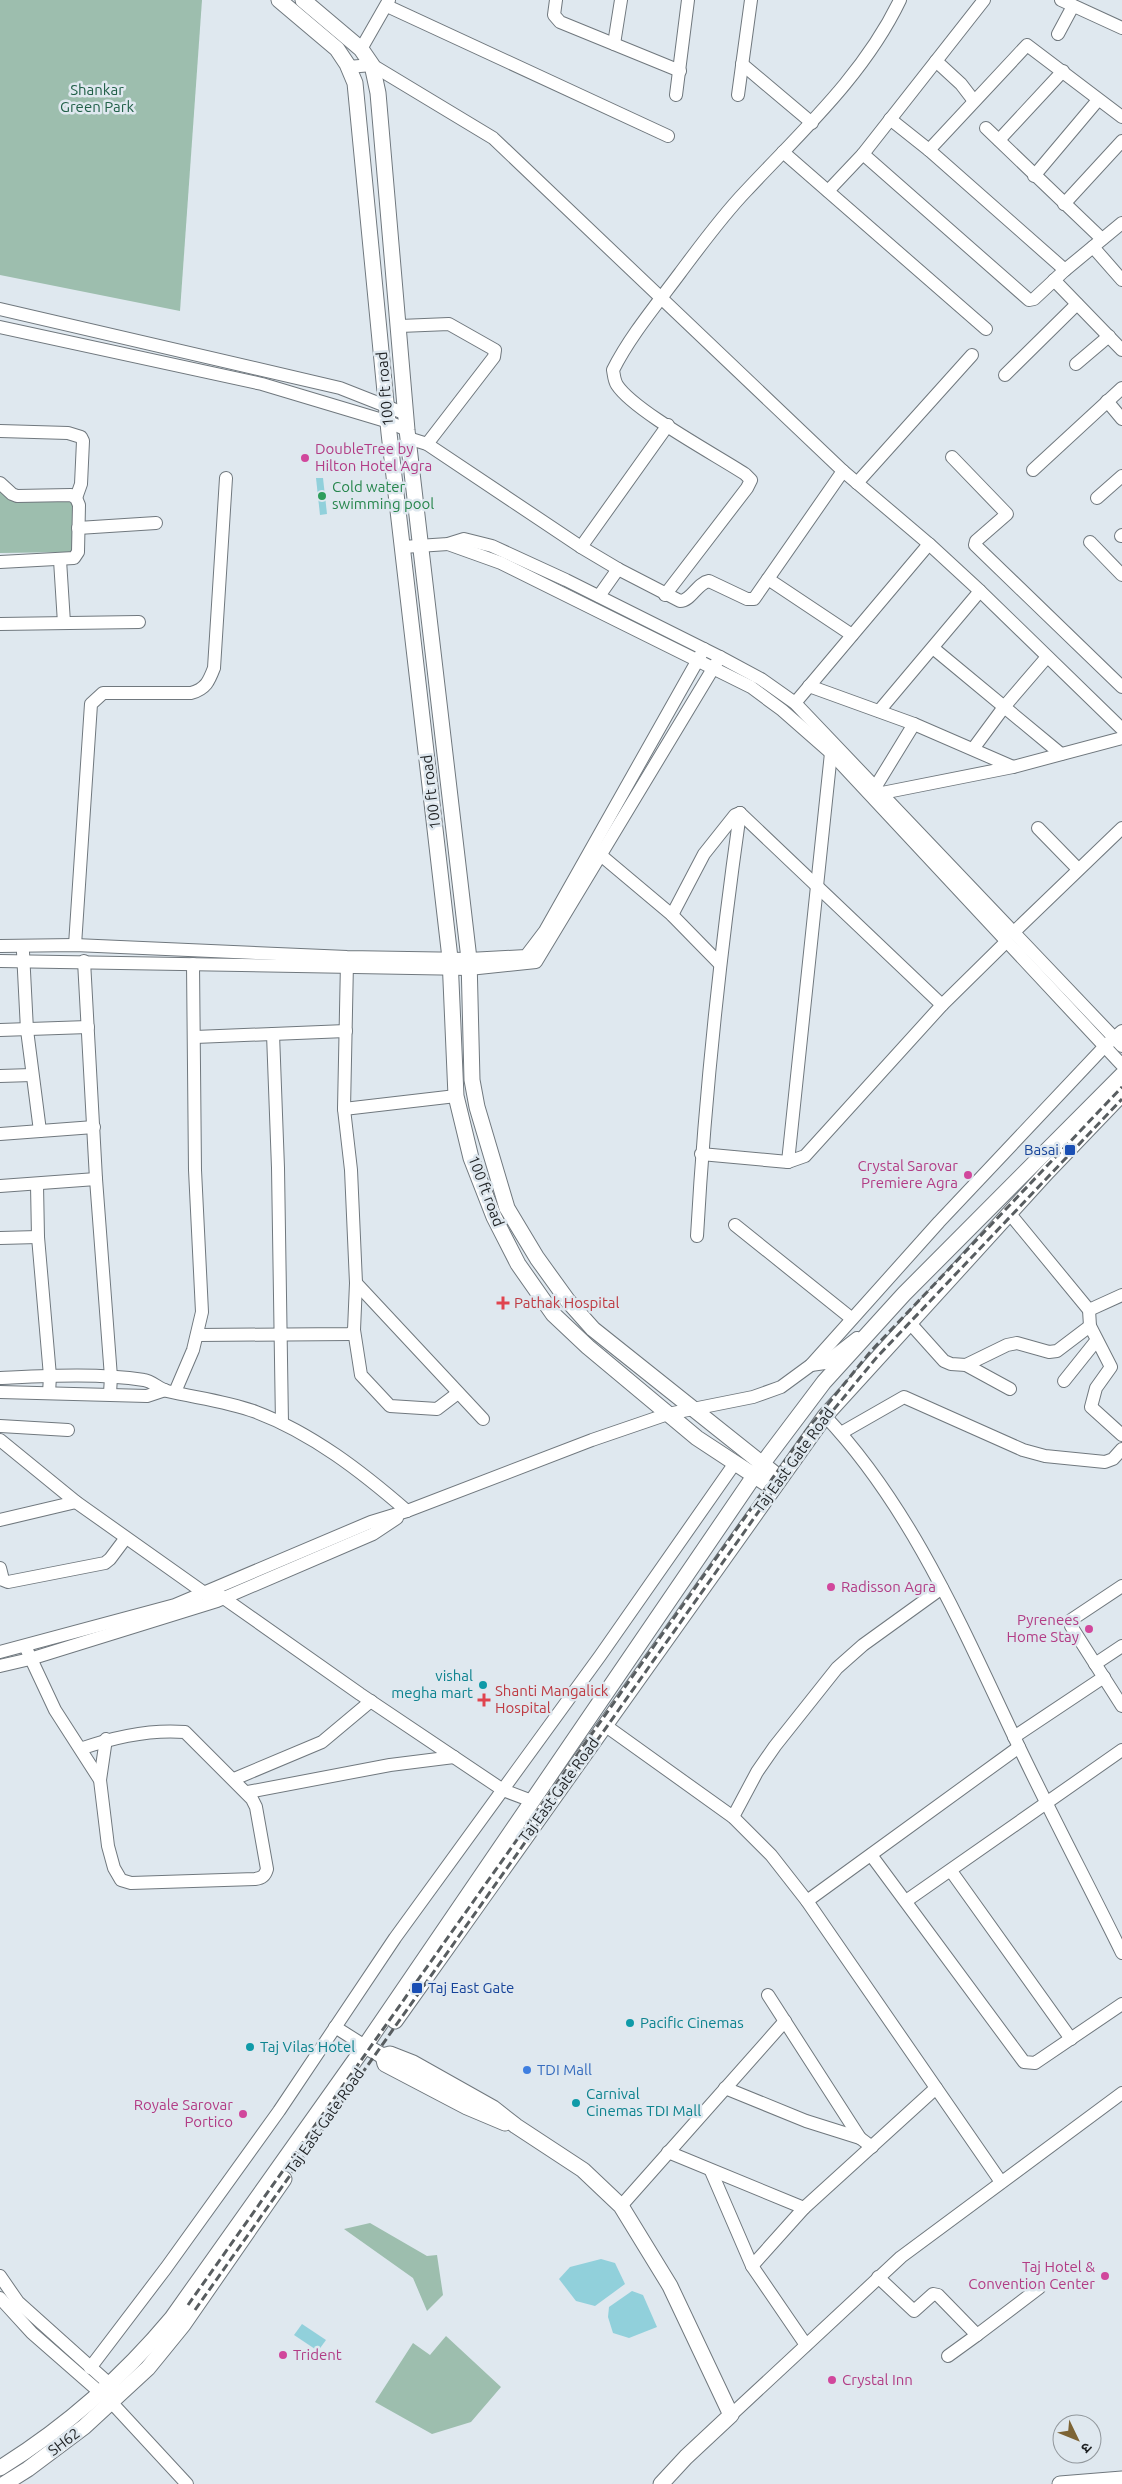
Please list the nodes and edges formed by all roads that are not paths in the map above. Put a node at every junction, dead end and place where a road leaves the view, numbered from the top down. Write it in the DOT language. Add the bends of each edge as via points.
graph roads {
  1 [pos="279,0"];
  2 [pos="304,0"];
  3 [pos="556,0"];
  4 [pos="621,0"];
  5 [pos="688,0"];
  6 [pos="751,0"];
  7 [pos="900,0"];
  8 [pos="984,0"];
  9 [pos="1061,0"];
  10 [pos="388,3"];
  11 [pos="1073,6"];
  12 [pos="1122,28"];
  13 [pos="1058,34"];
  14 [pos="614,44"];
  15 [pos="362,49"];
  16 [pos="936,61"];
  17 [pos="742,64"];
  18 [pos="372,65"];
  19 [pos="348,67"];
  20 [pos="680,71"];
  21 [pos="1063,71"];
  22 [pos="676,95"];
  23 [pos="738,95"];
  24 [pos="1098,100"];
  25 [pos="974,101"];
  26 [pos="1121,114"];
  27 [pos="890,119"];
  28 [pos="812,123"];
  29 [pos="986,128"];
  30 [pos="668,136"];
  31 [pos="998,140"];
  32 [pos="1122,141"];
  33 [pos="929,150"];
  34 [pos="784,152"];
  35 [pos="862,154"];
  36 [pos="1034,176"];
  37 [pos="828,191"];
  38 [pos="1064,204"];
  39 [pos="1122,223"];
  40 [pos="1098,243"];
  41 [pos="1065,270"];
  42 [pos="1054,280"];
  43 [pos="1122,280"];
  44 [pos="661,298"];
  45 [pos="1077,304"];
  46 [pos="0,309"];
  47 [pos="400,326"];
  48 [pos="0,327"];
  49 [pos="986,329"];
  50 [pos="1109,336"];
  51 [pos="1122,350"];
  52 [pos="972,355"];
  53 [pos="1076,364"];
  54 [pos="1005,375"];
  55 [pos="1122,388"];
  56 [pos="1107,402"];
  57 [pos="388,406"];
  58 [pos="406,414"];
  59 [pos="1122,419"];
  60 [pos="388,422"];
  61 [pos="668,425"];
  62 [pos="0,431"];
  63 [pos="407,434"];
  64 [pos="427,444"];
  65 [pos="952,457"];
  66 [pos="1033,470"];
  67 [pos="844,471"];
  68 [pos="1122,476"];
  69 [pos="226,478"];
  70 [pos="0,483"];
  71 [pos="857,483"];
  72 [pos="76,498"];
  73 [pos="1097,498"];
  74 [pos="156,523"];
  75 [pos="78,528"];
  76 [pos="1090,542"];
  77 [pos="448,544"];
  78 [pos="929,544"];
  79 [pos="420,545"];
  80 [pos="403,546"];
  81 [pos="582,547"];
  82 [pos="60,560"];
  83 [pos="0,562"];
  84 [pos="618,569"];
  85 [pos="1122,575"];
  86 [pos="768,580"];
  87 [pos="980,592"];
  88 [pos="665,595"];
  89 [pos="599,596"];
  90 [pos="139,622"];
  91 [pos="64,623"];
  92 [pos="0,624"];
  93 [pos="852,635"];
  94 [pos="933,648"];
  95 [pos="701,655"];
  96 [pos="1048,657"];
  97 [pos="717,663"];
  98 [pos="810,686"];
  99 [pos="1122,687"];
  100 [pos="795,703"];
  101 [pos="1004,707"];
  102 [pos="878,711"];
  103 [pos="914,724"];
  104 [pos="1122,729"];
  105 [pos="1122,738"];
  106 [pos="973,750"];
  107 [pos="831,753"];
  108 [pos="1061,754"];
  109 [pos="1014,767"];
  110 [pos="879,790"];
  111 [pos="740,813"];
  112 [pos="1038,828"];
  113 [pos="1122,828"];
  114 [pos="597,852"];
  115 [pos="1078,869"];
  116 [pos="817,884"];
  117 [pos="672,915"];
  118 [pos="1010,937"];
  119 [pos="23,945"];
  120 [pos="75,945"];
  121 [pos="0,946"];
  122 [pos="24,960"];
  123 [pos="0,961"];
  124 [pos="84,961"];
  125 [pos="347,963"];
  126 [pos="451,963"];
  127 [pos="719,963"];
  128 [pos="193,964"];
  129 [pos="469,964"];
  130 [pos="942,1005"];
  131 [pos="88,1027"];
  132 [pos="0,1030"];
  133 [pos="27,1030"];
  134 [pos="346,1031"];
  135 [pos="273,1034"];
  136 [pos="195,1037"];
  137 [pos="1115,1040"];
  138 [pos="1122,1065"];
  139 [pos="32,1075"];
  140 [pos="1122,1075"];
  141 [pos="0,1076"];
  142 [pos="1122,1094"];
  143 [pos="456,1096"];
  144 [pos="344,1110"];
  145 [pos="94,1127"];
  146 [pos="40,1131"];
  147 [pos="0,1134"];
  148 [pos="701,1154"];
  149 [pos="788,1162"];
  150 [pos="96,1179"];
  151 [pos="37,1185"];
  152 [pos="0,1186"];
  153 [pos="1010,1214"];
  154 [pos="735,1225"];
  155 [pos="697,1236"];
  156 [pos="0,1238"];
  157 [pos="38,1238"];
  158 [pos="356,1283"];
  159 [pos="904,1294"];
  160 [pos="1122,1295"];
  161 [pos="1089,1310"];
  162 [pos="852,1318"];
  163 [pos="909,1322"];
  164 [pos="1090,1326"];
  165 [pos="354,1330"];
  166 [pos="198,1335"];
  167 [pos="279,1336"];
  168 [pos="1096,1341"];
  169 [pos="811,1365"];
  170 [pos="966,1365"];
  171 [pos="50,1376"];
  172 [pos="112,1377"];
  173 [pos="0,1378"];
  174 [pos="1064,1382"];
  175 [pos="1010,1389"];
  176 [pos="170,1391"];
  177 [pos="0,1392"];
  178 [pos="49,1393"];
  179 [pos="110,1393"];
  180 [pos="458,1393"];
  181 [pos="696,1410"];
  182 [pos="668,1414"];
  183 [pos="825,1416"];
  184 [pos="483,1419"];
  185 [pos="282,1423"];
  186 [pos="0,1426"];
  187 [pos="68,1430"];
  188 [pos="841,1433"];
  189 [pos="1122,1435"];
  190 [pos="0,1440"];
  191 [pos="1122,1449"];
  192 [pos="735,1463"];
  193 [pos="758,1469"];
  194 [pos="777,1483"];
  195 [pos="76,1502"];
  196 [pos="407,1511"];
  197 [pos="0,1520"];
  198 [pos="126,1539"];
  199 [pos="0,1568"];
  200 [pos="1122,1586"];
  201 [pos="942,1588"];
  202 [pos="214,1595"];
  203 [pos="25,1646"];
  204 [pos="1122,1646"];
  205 [pos="0,1652"];
  206 [pos="30,1659"];
  207 [pos="1095,1664"];
  208 [pos="0,1666"];
  209 [pos="1104,1677"];
  210 [pos="371,1701"];
  211 [pos="1122,1706"];
  212 [pos="606,1726"];
  213 [pos="106,1739"];
  214 [pos="1017,1742"];
  215 [pos="80,1749"];
  216 [pos="1122,1750"];
  217 [pos="454,1757"];
  218 [pos="234,1779"];
  219 [pos="100,1780"];
  220 [pos="503,1790"];
  221 [pos="248,1792"];
  222 [pos="532,1800"];
  223 [pos="1046,1802"];
  224 [pos="733,1817"];
  225 [pos="871,1855"];
  226 [pos="951,1870"];
  227 [pos="807,1901"];
  228 [pos="906,1901"];
  229 [pos="1118,1934"];
  230 [pos="1122,1953"];
  231 [pos="768,1995"];
  232 [pos="1122,2004"];
  233 [pos="784,2021"];
  234 [pos="335,2027"];
  235 [pos="1071,2039"];
  236 [pos="374,2051"];
  237 [pos="725,2088"];
  238 [pos="936,2088"];
  239 [pos="1120,2099"];
  240 [pos="860,2138"];
  241 [pos="872,2147"];
  242 [pos="668,2152"];
  243 [pos="711,2171"];
  244 [pos="1001,2182"];
  245 [pos="621,2206"];
  246 [pos="804,2208"];
  247 [pos="752,2266"];
  248 [pos="0,2276"];
  249 [pos="878,2277"];
  250 [pos="1039,2288"];
  251 [pos="0,2298"];
  252 [pos="977,2335"];
  253 [pos="806,2345"];
  254 [pos="948,2356"];
  255 [pos="90,2368"];
  256 [pos="111,2394"];
  257 [pos="731,2415"];
  258 [pos="686,2457"];
  259 [pos="0,2468"];
  260 [pos="1122,2479"];
  261 [pos="4,2484"];
  262 [pos="187,2484"];
  263 [pos="661,2484"];
  264 [pos="674,2484"];
  265 [pos="1060,2484"];
  1 -- 19 [label="main road, 100 ft road" via="337,49"];
  2 -- 15 [label="main road, 100 ft road"];
  3 -- 14 [label="street" via="554,14 560,22"];
  4 -- 14 [label="street"];
  5 -- 20 [label="street"];
  6 -- 17 [label="street"];
  7 -- 28 [label="street" via="867,56"];
  8 -- 16 [label="street"];
  9 -- 11 [label="street"];
  10 -- 15 [label="street"];
  10 -- 30 [label="street"];
  11 -- 12 [label="street"];
  11 -- 13 [label="street"];
  14 -- 20 [label="street"];
  15 -- 18 [label="main road, 100 ft road"];
  16 -- 25 [label="street"];
  16 -- 27 [label="street"];
  17 -- 23 [label="street"];
  17 -- 28 [label="street"];
  18 -- 19 [label="street"];
  18 -- 44 [label="street" via="493,138"];
  18 -- 47 [label="main road, 100 ft road" via="378,93"];
  19 -- 57 [label="main road, 100 ft road" via="355,83"];
  20 -- 22 [label="street"];
  21 -- 24 [label="street"];
  21 -- 25 [label="street" via="1025,45"];
  21 -- 31 [label="street"];
  24 -- 26 [label="street"];
  24 -- 36 [label="street"];
  25 -- 33 [label="street"];
  27 -- 33 [label="street"];
  27 -- 35 [label="street"];
  28 -- 34 [label="street"];
  29 -- 31 [label="street"];
  31 -- 36 [label="street"];
  32 -- 38 [label="street"];
  33 -- 41 [label="street"];
  34 -- 37 [label="street"];
  34 -- 44 [label="street" via="716,226"];
  35 -- 37 [label="street"];
  35 -- 42 [label="street" via="1028,300 1034,299"];
  36 -- 38 [label="street"];
  37 -- 49 [label="street"];
  38 -- 40 [label="street"];
  39 -- 40 [label="street"];
  40 -- 41 [label="street"];
  40 -- 43 [label="street"];
  41 -- 42 [label="street"];
  42 -- 45 [label="street"];
  44 -- 61 [label="street" via="619,359 614,378 626,394"];
  44 -- 67 [label="street"];
  45 -- 50 [label="street"];
  45 -- 54 [label="street"];
  46 -- 57 [label="street" via="321,383"];
  47 -- 58 [label="main road, 100 ft road"];
  47 -- 64 [label="street" via="449,324 495,350 494,357"];
  48 -- 60 [label="street" via="262,384"];
  50 -- 51 [label="street"];
  50 -- 53 [label="street"];
  52 -- 71 [label="street"];
  55 -- 56 [label="street"];
  56 -- 59 [label="street"];
  56 -- 66 [label="street"];
  57 -- 58 [label="street"];
  57 -- 60 [label="main road, 100 ft road"];
  58 -- 63 [label="main road, 100 ft road"];
  60 -- 63 [label="street"];
  60 -- 80 [label="main road, 100 ft road"];
  61 -- 81 [label="street"];
  61 -- 88 [label="street" via="751,480"];
  62 -- 72 [label="street" via="68,433 81,437 81,484"];
  63 -- 64 [label="street"];
  63 -- 79 [label="main road, 100 ft road"];
  64 -- 81 [label="street"];
  65 -- 99 [label="street" via="1007,514 976,541 976,545"];
  67 -- 71 [label="street"];
  67 -- 86 [label="street"];
  68 -- 73 [label="street"];
  69 -- 120 [label="street" via="214,668 208,684 191,693 102,693 91,704"];
  70 -- 72 [label="street" via="18,496 71,495"];
  71 -- 78 [label="street"];
  72 -- 75 [label="street" via="79,505"];
  74 -- 75 [label="street"];
  75 -- 82 [label="street" via="77,554 74,558"];
  76 -- 85 [label="street"];
  77 -- 79 [label="street"];
  77 -- 89 [label="street" via="464,539 482,542"];
  77 -- 95 [label="street" via="500,563"];
  78 -- 87 [label="street"];
  78 -- 93 [label="street"];
  79 -- 80 [label="street"];
  79 -- 129 [label="main road, 100 ft road"];
  80 -- 126 [label="main road, 100 ft road"];
  81 -- 84 [label="street"];
  82 -- 83 [label="street"];
  82 -- 91 [label="street"];
  84 -- 88 [label="street"];
  84 -- 89 [label="street"];
  86 -- 88 [label="street" via="750,600 710,581 701,583 684,601"];
  86 -- 93 [label="street"];
  87 -- 94 [label="street"];
  87 -- 96 [label="street"];
  89 -- 95 [label="street"];
  90 -- 91 [label="street"];
  91 -- 92 [label="street"];
  93 -- 98 [label="street"];
  94 -- 101 [label="street"];
  94 -- 102 [label="street"];
  95 -- 97 [label="street"];
  95 -- 114 [label="street"];
  96 -- 101 [label="street"];
  96 -- 104 [label="street"];
  97 -- 100 [label="street" via="761,679"];
  97 -- 107 [label="street" via="766,698"];
  97 -- 114 [label="street"];
  98 -- 100 [label="street"];
  98 -- 102 [label="street"];
  100 -- 110 [label="street"];
  101 -- 106 [label="street"];
  101 -- 108 [label="street"];
  102 -- 103 [label="street"];
  103 -- 106 [label="street"];
  103 -- 110 [label="street"];
  105 -- 108 [label="street"];
  106 -- 109 [label="street"];
  107 -- 116 [label="street"];
  107 -- 118 [label="street"];
  108 -- 109 [label="street"];
  109 -- 110 [label="street"];
  110 -- 118 [label="street"];
  111 -- 116 [label="street"];
  111 -- 117 [label="street" via="709,846"];
  111 -- 127 [label="street"];
  112 -- 115 [label="street"];
  113 -- 115 [label="street"];
  114 -- 117 [label="street"];
  114 -- 129 [label="street" via="531,952 526,956"];
  115 -- 118 [label="street"];
  116 -- 130 [label="street"];
  116 -- 149 [label="street"];
  117 -- 127 [label="street"];
  118 -- 130 [label="street"];
  118 -- 137 [label="street"];
  119 -- 120 [label="street"];
  119 -- 121 [label="street"];
  119 -- 122 [label="street"];
  120 -- 125 [label="street"];
  122 -- 123 [label="street"];
  122 -- 124 [label="street"];
  122 -- 133 [label="street"];
  124 -- 128 [label="street"];
  124 -- 131 [label="street"];
  125 -- 126 [label="street"];
  125 -- 128 [label="street"];
  125 -- 134 [label="street"];
  126 -- 129 [label="street"];
  126 -- 143 [label="main road, 100 ft road"];
  127 -- 148 [label="street"];
  128 -- 136 [label="street"];
  129 -- 181 [label="main road, 100 ft road" via="472,1080 508,1208 537,1258 568,1301 593,1328"];
  130 -- 149 [label="street" via="805,1156"];
  131 -- 133 [label="street"];
  131 -- 145 [label="street"];
  132 -- 133 [label="street"];
  133 -- 139 [label="street"];
  134 -- 135 [label="street"];
  134 -- 144 [label="street"];
  135 -- 136 [label="street"];
  135 -- 167 [label="street"];
  136 -- 166 [label="street" via="195,1170 202,1312"];
  137 -- 138 [label="street"];
  137 -- 162 [label="street" via="939,1222"];
  139 -- 141 [label="street"];
  139 -- 146 [label="street"];
  140 -- 159 [label="main road, SH62"];
  142 -- 153 [label="main road, Taj East Gate Road / SH62"];
  143 -- 144 [label="street"];
  143 -- 182 [label="main road, 100 ft road" via="471,1158 494,1217 539,1296 588,1347"];
  144 -- 158 [label="street" via="351,1170"];
  145 -- 146 [label="street"];
  145 -- 150 [label="street"];
  146 -- 147 [label="street"];
  148 -- 149 [label="street"];
  148 -- 155 [label="street"];
  150 -- 151 [label="street"];
  150 -- 172 [label="street"];
  151 -- 152 [label="street"];
  151 -- 157 [label="street"];
  153 -- 161 [label="street"];
  153 -- 163 [label="main road, Taj East Gate Road / SH62"];
  154 -- 162 [label="street"];
  156 -- 157 [label="street"];
  157 -- 171 [label="street"];
  158 -- 165 [label="street"];
  158 -- 180 [label="street"];
  159 -- 169 [label="street" via="845,1348 821,1365"];
  159 -- 193 [label="main road, SH62" via="824,1382"];
  160 -- 161 [label="street"];
  161 -- 164 [label="street"];
  162 -- 169 [label="street"];
  163 -- 170 [label="street" via="944,1361"];
  163 -- 183 [label="main road, Taj East Gate Road / SH62"];
  164 -- 168 [label="street"];
  164 -- 170 [label="street" via="1057,1351 1049,1352 1017,1343"];
  165 -- 167 [label="street" via="350,1334"];
  165 -- 180 [label="street" via="361,1375 390,1406 437,1408"];
  166 -- 167 [label="street"];
  166 -- 176 [label="street"];
  167 -- 185 [label="street"];
  168 -- 174 [label="street"];
  168 -- 189 [label="street" via="1111,1367 1096,1388 1091,1407"];
  169 -- 181 [label="street" via="781,1387"];
  170 -- 175 [label="street"];
  171 -- 172 [label="street"];
  171 -- 173 [label="street"];
  171 -- 178 [label="street"];
  172 -- 176 [label="street" via="146,1380"];
  172 -- 179 [label="street"];
  176 -- 179 [label="street" via="147,1396"];
  176 -- 185 [label="street" via="226,1403"];
  177 -- 178 [label="street"];
  178 -- 179 [label="street"];
  180 -- 184 [label="street"];
  181 -- 182 [label="street"];
  181 -- 193 [label="main road, 100 ft road"];
  182 -- 192 [label="main road, 100 ft road"];
  182 -- 196 [label="street"];
  183 -- 188 [label="street"];
  183 -- 194 [label="main road, Taj East Gate Road / SH62"];
  185 -- 196 [label="street" via="350,1463"];
  186 -- 187 [label="street"];
  188 -- 191 [label="street" via="904,1397 1036,1454 1105,1462"];
  188 -- 201 [label="street" via="880,1484"];
  190 -- 195 [label="street"];
  192 -- 193 [label="main road, 100 ft road"];
  192 -- 220 [label="street"];
  193 -- 194 [label="main road, 100 ft road"];
  193 -- 222 [label="main road, SH62"];
  194 -- 212 [label="main road, Taj East Gate Road / SH62"];
  195 -- 197 [label="street"];
  195 -- 198 [label="street"];
  196 -- 202 [label="street" via="373,1534"];
  198 -- 199 [label="street" via="105,1563 8,1582 3,1580"];
  198 -- 202 [label="street"];
  200 -- 207 [label="street" via="1071,1620 1071,1626"];
  201 -- 214 [label="street"];
  201 -- 224 [label="street" via="863,1645 837,1668 775,1746"];
  202 -- 203 [label="street"];
  202 -- 206 [label="street"];
  202 -- 210 [label="street"];
  203 -- 205 [label="street"];
  203 -- 206 [label="street"];
  204 -- 207 [label="street"];
  206 -- 208 [label="street"];
  206 -- 215 [label="street" via="55,1710"];
  207 -- 209 [label="street"];
  209 -- 211 [label="street"];
  209 -- 214 [label="street"];
  210 -- 217 [label="street"];
  210 -- 218 [label="street" via="322,1742"];
  212 -- 224 [label="street"];
  212 -- 236 [label="main road, Taj East Gate Road / SH62"];
  213 -- 215 [label="street"];
  213 -- 218 [label="street" via="185,1732"];
  213 -- 219 [label="street"];
  214 -- 223 [label="street"];
  214 -- 225 [label="street"];
  215 -- 219 [label="street"];
  216 -- 223 [label="street"];
  217 -- 220 [label="street"];
  217 -- 221 [label="street" via="390,1765"];
  218 -- 221 [label="street"];
  219 -- 221 [label="street" via="114,1868 121,1880 131,1883 260,1879 267,1869 256,1807"];
  220 -- 222 [label="street"];
  220 -- 234 [label="street" via="395,1938"];
  222 -- 236 [label="main road, SH62"];
  223 -- 226 [label="street"];
  223 -- 229 [label="street"];
  224 -- 227 [label="street" via="771,1855"];
  225 -- 227 [label="street"];
  225 -- 228 [label="street"];
  226 -- 228 [label="street"];
  226 -- 235 [label="street"];
  227 -- 238 [label="street"];
  228 -- 235 [label="street" via="1024,2062 1035,2063"];
  229 -- 230 [label="street"];
  231 -- 233 [label="street"];
  232 -- 235 [label="street"];
  233 -- 237 [label="street"];
  233 -- 240 [label="street"];
  234 -- 236 [label="street"];
  234 -- 255 [label="street" via="279,2111"];
  236 -- 245 [label="main road" via="397,2057 493,2108 583,2170"];
  236 -- 256 [label="main road, SH62"];
  237 -- 240 [label="street" via="806,2121"];
  237 -- 242 [label="street"];
  238 -- 241 [label="street"];
  238 -- 244 [label="street"];
  239 -- 244 [label="street"];
  240 -- 241 [label="street"];
  241 -- 246 [label="street"];
  242 -- 243 [label="street"];
  242 -- 245 [label="street"];
  243 -- 246 [label="street"];
  243 -- 247 [label="street"];
  244 -- 249 [label="street"];
  245 -- 257 [label="main road" via="670,2286"];
  246 -- 247 [label="street"];
  247 -- 253 [label="street"];
  248 -- 255 [label="street" via="18,2302"];
  249 -- 252 [label="street" via="914,2311 933,2294 938,2294"];
  249 -- 253 [label="street"];
  250 -- 252 [label="street"];
  251 -- 256 [label="street" via="32,2333"];
  252 -- 254 [label="street"];
  253 -- 257 [label="street"];
  255 -- 256 [label="street"];
  256 -- 259 [label="main road, SH62"];
  256 -- 261 [label="main road, SH62 / SH62" via="28,2469"];
  256 -- 262 [label="street"];
  257 -- 258 [label="main road"];
  258 -- 263 [label="main road"];
  258 -- 264 [label="main road"];
  260 -- 265 [label="main road"];
}
